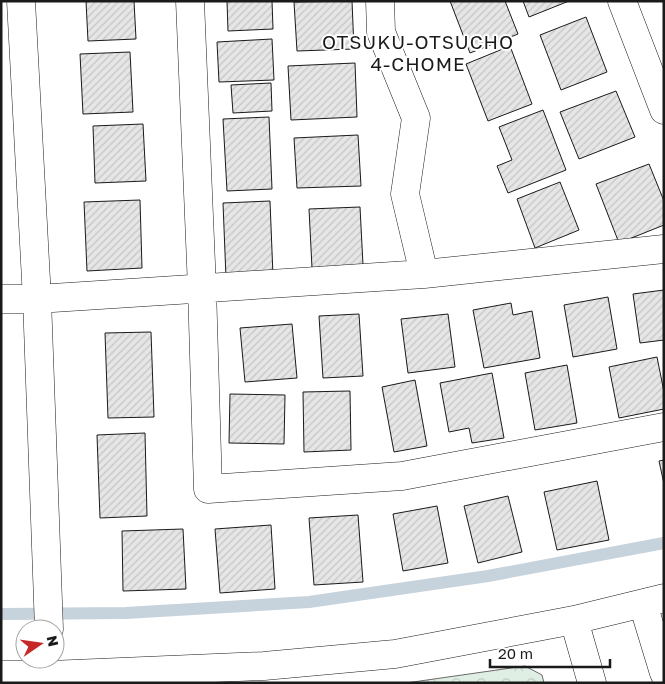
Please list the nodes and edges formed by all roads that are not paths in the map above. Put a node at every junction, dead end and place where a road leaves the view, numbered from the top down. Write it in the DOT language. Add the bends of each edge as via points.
graph roads {
  1 [pos="21,1"];
  2 [pos="190,1"];
  3 [pos="380,1"];
  4 [pos="622,1"];
  5 [pos="664,110"];
  6 [pos="664,249"];
  7 [pos="424,274"];
  8 [pos="202,288"];
  9 [pos="1,299"];
  10 [pos="37,299"];
  11 [pos="664,427"];
  12 [pos="653,601"];
  13 [pos="49,619"];
  14 [pos="574,620"];
  15 [pos="65,667"];
  16 [pos="38,669"];
  17 [pos="664,673"];
  18 [pos="1,675"];
  19 [pos="592,683"];
  1 -- 10 [label="street"];
  2 -- 8 [label="street"];
  3 -- 7 [label="street" via="381,32 416,118 405,194"];
  4 -- 5 [label="street"];
  6 -- 7 [label="street"];
  7 -- 8 [label="street"];
  8 -- 10 [label="street"];
  8 -- 11 [label="street" via="208,489 402,476"];
  9 -- 10 [label="street"];
  10 -- 13 [label="street"];
  12 -- 14 [label="street"];
  12 -- 17 [label="street"];
  14 -- 15 [label="street" via="395,654 264,666"];
  14 -- 19 [label="street"];
  16 -- 18 [label="street"];
}
